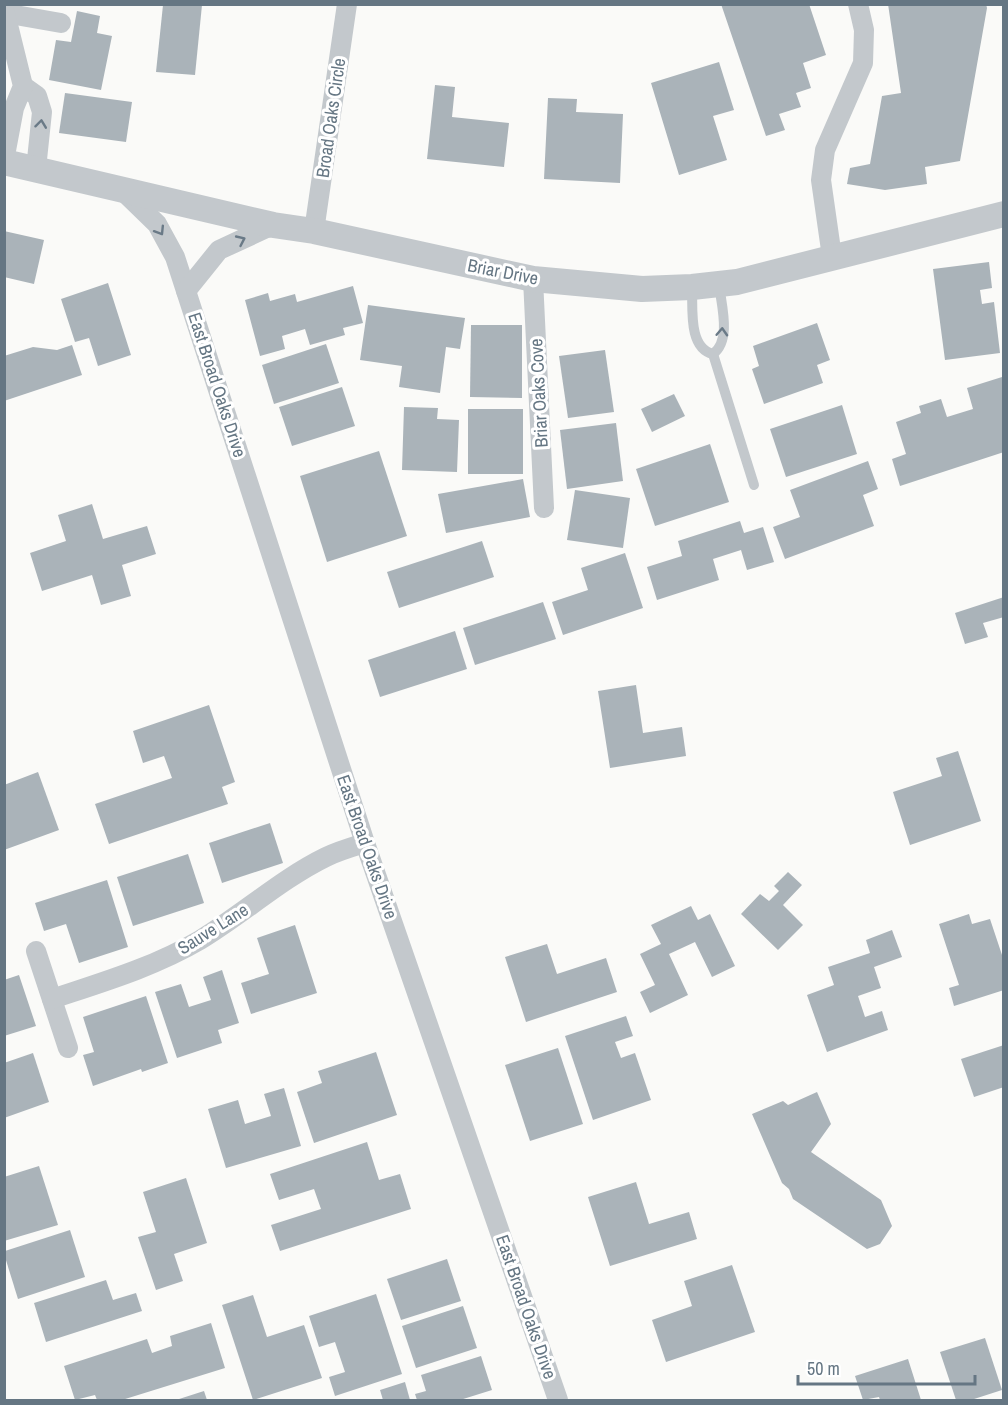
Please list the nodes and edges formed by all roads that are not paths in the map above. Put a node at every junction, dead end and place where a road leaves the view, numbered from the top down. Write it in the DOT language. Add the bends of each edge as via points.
graph roads {
  1 [pos="347,4"];
  2 [pos="858,4"];
  3 [pos="5,13"];
  4 [pos="61,23"];
  5 [pos="24,86"];
  6 [pos="4,161"];
  7 [pos="36,169"];
  8 [pos="120,189"];
  9 [pos="1004,214"];
  10 [pos="273,225"];
  11 [pos="314,231"];
  12 [pos="832,257"];
  13 [pos="533,279"];
  14 [pos="719,284"];
  15 [pos="692,287"];
  16 [pos="186,291"];
  17 [pos="713,354"];
  18 [pos="753,485"];
  19 [pos="544,507"];
  20 [pos="365,843"];
  21 [pos="36,951"];
  22 [pos="52,999"];
  23 [pos="68,1048"];
  24 [pos="558,1401"];
  1 -- 11 [label="street, Broad Oaks Circle"];
  2 -- 12 [label="street" via="864,30 863,63 825,150 821,180"];
  3 -- 4 [label="street"];
  3 -- 5 [label="street"];
  5 -- 6 [label="street" via="14,108"];
  7 -- 5 [label="street, one-way" via="42,112 37,96"];
  6 -- 7 [label="street, Briar Drive"];
  7 -- 8 [label="street, Briar Drive"];
  8 -- 10 [label="street, Briar Drive"];
  8 -- 16 [label="street, East Broad Oaks Drive, one-way" via="157,224 176,257"];
  9 -- 12 [label="street, Briar Drive"];
  10 -- 11 [label="street, Briar Drive"];
  16 -- 10 [label="street, East Broad Oaks Drive, one-way" via="219,250"];
  11 -- 13 [label="street, Briar Drive"];
  12 -- 14 [label="street, Briar Drive"];
  13 -- 15 [label="street, Briar Drive" via="642,289"];
  13 -- 19 [label="street, Briar Oaks Cove"];
  14 -- 15 [label="street, Briar Drive"];
  17 -- 14 [label="lane, one-way" via="724,333"];
  15 -- 17 [label="lane" via="695,333 700,346"];
  16 -- 20 [label="street, East Broad Oaks Drive"];
  17 -- 18 [label="lane"];
  20 -- 22 [label="street, Sauve Lane" via="327,856 163,960"];
  20 -- 24 [label="street, East Broad Oaks Drive"];
  21 -- 22 [label="street"];
  22 -- 23 [label="street"];
}
